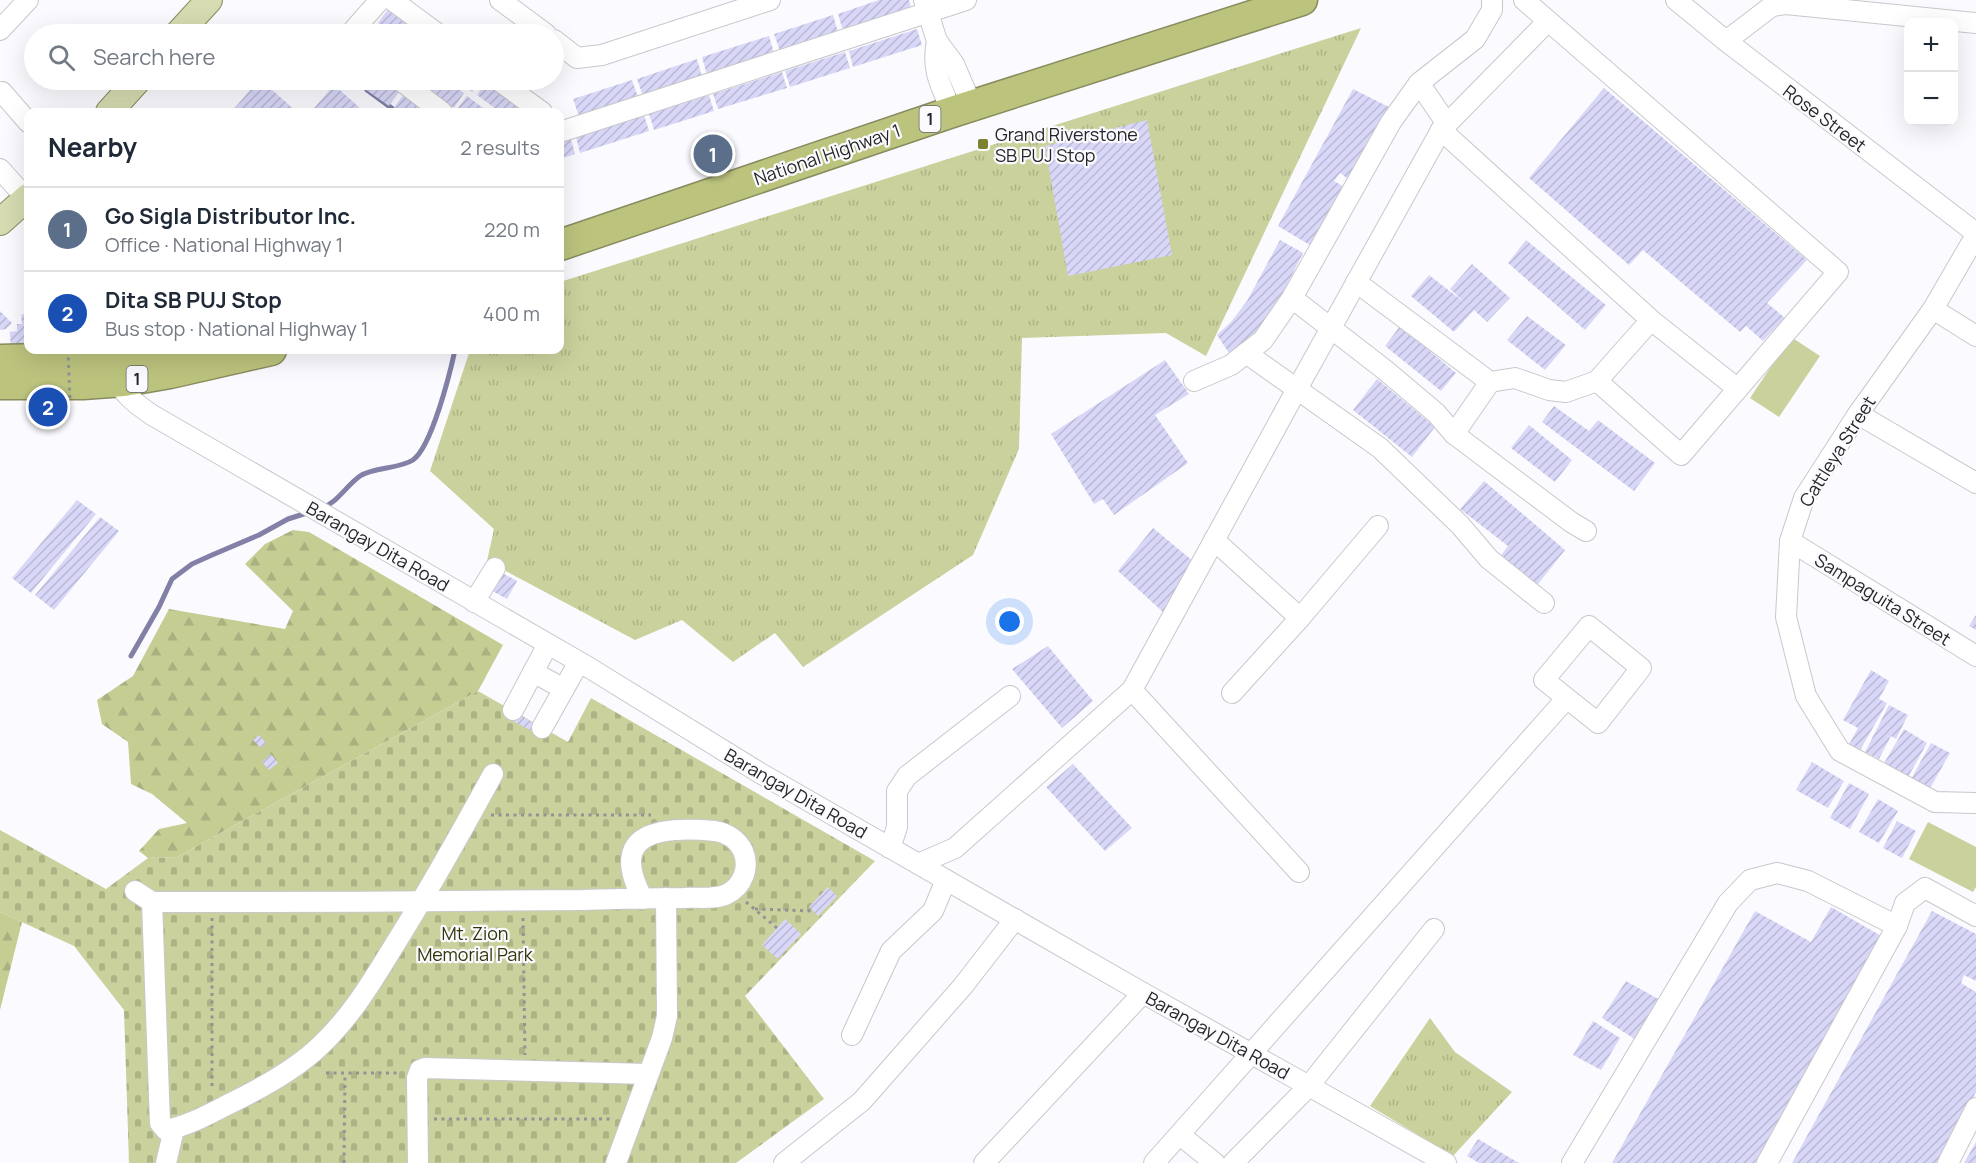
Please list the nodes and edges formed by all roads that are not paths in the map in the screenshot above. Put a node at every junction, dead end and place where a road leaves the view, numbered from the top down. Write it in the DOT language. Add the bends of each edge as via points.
graph roads {
  1 [pos="28,0"];
  2 [pos="209,0"];
  3 [pos="380,0"];
  4 [pos="392,0"];
  5 [pos="500,0"];
  6 [pos="770,0"];
  7 [pos="966,0"];
  8 [pos="1302,0"];
  9 [pos="1492,0"];
  10 [pos="1524,0"];
  11 [pos="1677,0"];
  12 [pos="926,6"];
  13 [pos="1548,21"];
  14 [pos="1976,23"];
  15 [pos="187,24"];
  16 [pos="359,24"];
  17 [pos="424,24"];
  18 [pos="532,24"];
  19 [pos="0,30"];
  20 [pos="1726,41"];
  21 [pos="564,48"];
  22 [pos="1419,82"];
  23 [pos="129,90"];
  24 [pos="413,90"];
  25 [pos="512,90"];
  26 [pos="2,93"];
  27 [pos="113,108"];
  28 [pos="437,108"];
  29 [pos="536,108"];
  30 [pos="962,109"];
  31 [pos="24,118"];
  32 [pos="1444,127"];
  33 [pos="564,128"];
  34 [pos="0,169"];
  35 [pos="18,206"];
  36 [pos="1976,234"];
  37 [pos="0,235"];
  38 [pos="564,244"];
  39 [pos="1356,282"];
  40 [pos="1292,298"];
  41 [pos="1933,309"];
  42 [pos="1651,320"];
  43 [pos="1330,329"];
  44 [pos="1976,336"];
  45 [pos="1246,353"];
  46 [pos="236,354"];
  47 [pos="0,360"];
  48 [pos="174,361"];
  49 [pos="115,369"];
  50 [pos="1194,381"];
  51 [pos="1597,381"];
  52 [pos="1490,382"];
  53 [pos="0,384"];
  54 [pos="1297,389"];
  55 [pos="1738,389"];
  56 [pos="152,414"];
  57 [pos="1858,414"];
  58 [pos="1454,434"];
  59 [pos="1976,483"];
  60 [pos="1378,526"];
  61 [pos="1586,531"];
  62 [pos="1214,540"];
  63 [pos="1790,541"];
  64 [pos="495,568"];
  65 [pos="474,602"];
  66 [pos="1544,603"];
  67 [pos="1300,618"];
  68 [pos="548,644"];
  69 [pos="1976,656"];
  70 [pos="579,662"];
  71 [pos="533,672"];
  72 [pos="564,689"];
  73 [pos="1132,690"];
  74 [pos="1232,693"];
  75 [pos="1010,696"];
  76 [pos="1566,699"];
  77 [pos="513,710"];
  78 [pos="542,728"];
  79 [pos="493,774"];
  80 [pos="1976,803"];
  81 [pos="890,848"];
  82 [pos="918,864"];
  83 [pos="1299,872"];
  84 [pos="946,880"];
  85 [pos="135,891"];
  86 [pos="666,898"];
  87 [pos="643,899"];
  88 [pos="152,902"];
  89 [pos="421,902"];
  90 [pos="1976,916"];
  91 [pos="1015,920"];
  92 [pos="1897,926"];
  93 [pos="1434,929"];
  94 [pos="1143,993"];
  95 [pos="852,1035"];
  96 [pos="1251,1053"];
  97 [pos="648,1074"];
  98 [pos="1308,1087"];
  99 [pos="1976,1108"];
  100 [pos="174,1129"];
  101 [pos="1180,1135"];
  102 [pos="166,1163"];
  103 [pos="418,1163"];
  104 [pos="616,1163"];
  105 [pos="784,1163"];
  106 [pos="984,1163"];
  107 [pos="1154,1163"];
  108 [pos="1215,1163"];
  109 [pos="1233,1163"];
  110 [pos="1446,1163"];
  111 [pos="1572,1163"];
  112 [pos="1767,1163"];
  113 [pos="1948,1163"];
  1 -- 19 [label="street"];
  2 -- 15 [label="main road"];
  3 -- 16 [label="street"];
  4 -- 17 [label="street"];
  5 -- 18 [label="street"];
  6 -- 21 [label="street" via="602,56 577,58"];
  7 -- 12 [label="street"];
  8 -- 30 [label="highway, National Highway 1 / 1"];
  9 -- 22 [label="street" via="1492,10 1475,39"];
  10 -- 13 [label="street"];
  11 -- 20 [label="street, Rose Street"];
  12 -- 30 [label="street" via="937,41 954,64"];
  12 -- 33 [label="street"];
  13 -- 32 [label="street"];
  13 -- 55 [label="street" via="1838,272"];
  14 -- 20 [label="street" via="1786,4 1772,6"];
  20 -- 36 [label="street, Rose Street"];
  22 -- 32 [label="street"];
  22 -- 40 [label="street" via="1390,122"];
  23 -- 27 [label="main road"];
  24 -- 28 [label="street"];
  25 -- 29 [label="street"];
  26 -- 31 [label="street"];
  30 -- 38 [label="highway, National Highway 1 / 1"];
  32 -- 39 [label="street"];
  32 -- 42 [label="street"];
  34 -- 35 [label="street"];
  35 -- 37 [label="main road"];
  36 -- 41 [label="street, Cattleya Street"];
  39 -- 43 [label="street"];
  39 -- 52 [label="street"];
  40 -- 43 [label="street"];
  40 -- 45 [label="street" via="1263,340"];
  41 -- 44 [label="street"];
  41 -- 57 [label="street, Cattleya Street"];
  42 -- 51 [label="street"];
  42 -- 55 [label="street"];
  43 -- 54 [label="street"];
  43 -- 58 [label="street" via="1436,413"];
  45 -- 50 [label="street" via="1231,365"];
  45 -- 54 [label="street"];
  46 -- 48 [label="highway, 1"];
  47 -- 49 [label="highway, 1"];
  48 -- 49 [label="highway, 1"];
  48 -- 56 [label="street" via="146,393 144,402"];
  49 -- 53 [label="highway, 1" via="83,384"];
  49 -- 56 [label="street, Barangay Dita Road" via="131,400"];
  51 -- 52 [label="street" via="1566,392 1515,378"];
  51 -- 55 [label="street" via="1681,455"];
  52 -- 58 [label="street"];
  54 -- 62 [label="street"];
  54 -- 66 [label="street" via="1380,448 1460,525 1489,559"];
  56 -- 65 [label="street, Barangay Dita Road"];
  57 -- 59 [label="street"];
  57 -- 63 [label="street, Cattleya Street" via="1804,498"];
  58 -- 61 [label="street"];
  60 -- 67 [label="street"];
  62 -- 67 [label="street"];
  62 -- 73 [label="street"];
  63 -- 69 [label="street, Sampaguita Street"];
  63 -- 80 [label="street, Cattleya Street" via="1786,617 1806,696 1840,751 1935,801"];
  64 -- 65 [label="street"];
  65 -- 68 [label="street, Barangay Dita Road"];
  67 -- 74 [label="street"];
  68 -- 70 [label="street, Barangay Dita Road"];
  68 -- 71 [label="street"];
  70 -- 72 [label="street"];
  70 -- 81 [label="street, Barangay Dita Road"];
  71 -- 72 [label="street"];
  71 -- 77 [label="street"];
  72 -- 78 [label="street"];
  73 -- 82 [label="street" via="955,848"];
  73 -- 83 [label="street"];
  75 -- 81 [label="street" via="907,776 897,791 897,827"];
  76 -- 76 [label="street" via="1598,723 1641,668 1589,626 1544,680"];
  76 -- 96 [label="street"];
  79 -- 89 [label="street"];
  81 -- 82 [label="street, Barangay Dita Road"];
  82 -- 84 [label="street, Barangay Dita Road"];
  84 -- 91 [label="street, Barangay Dita Road"];
  84 -- 95 [label="street" via="933,911 891,951"];
  85 -- 88 [label="street"];
  86 -- 87 [label="street"];
  86 -- 87 [label="street" via="718,897 734,890 746,868 738,843 716,831 666,830 638,842 631,858 633,880"];
  86 -- 97 [label="street" via="666,1016"];
  87 -- 89 [label="street"];
  88 -- 89 [label="street"];
  88 -- 100 [label="street" via="160,1124 166,1130"];
  89 -- 100 [label="street" via="366,991 320,1046 242,1098"];
  90 -- 92 [label="street" via="1925,888 1905,903"];
  91 -- 94 [label="street, Barangay Dita Road"];
  91 -- 105 [label="street" via="862,1101"];
  92 -- 111 [label="street" via="1808,881 1777,873 1750,880 1728,903"];
  92 -- 112 [label="street"];
  93 -- 98 [label="street"];
  94 -- 96 [label="street, Barangay Dita Road"];
  94 -- 106 [label="street"];
  96 -- 98 [label="street, Barangay Dita Road"];
  96 -- 101 [label="street"];
  97 -- 103 [label="street" via="425,1068 417,1078"];
  97 -- 104 [label="street"];
  98 -- 109 [label="street"];
  98 -- 110 [label="street, Barangay Dita Road"];
  99 -- 113 [label="street"];
  100 -- 102 [label="street"];
  101 -- 107 [label="street"];
  101 -- 108 [label="street"];
}
